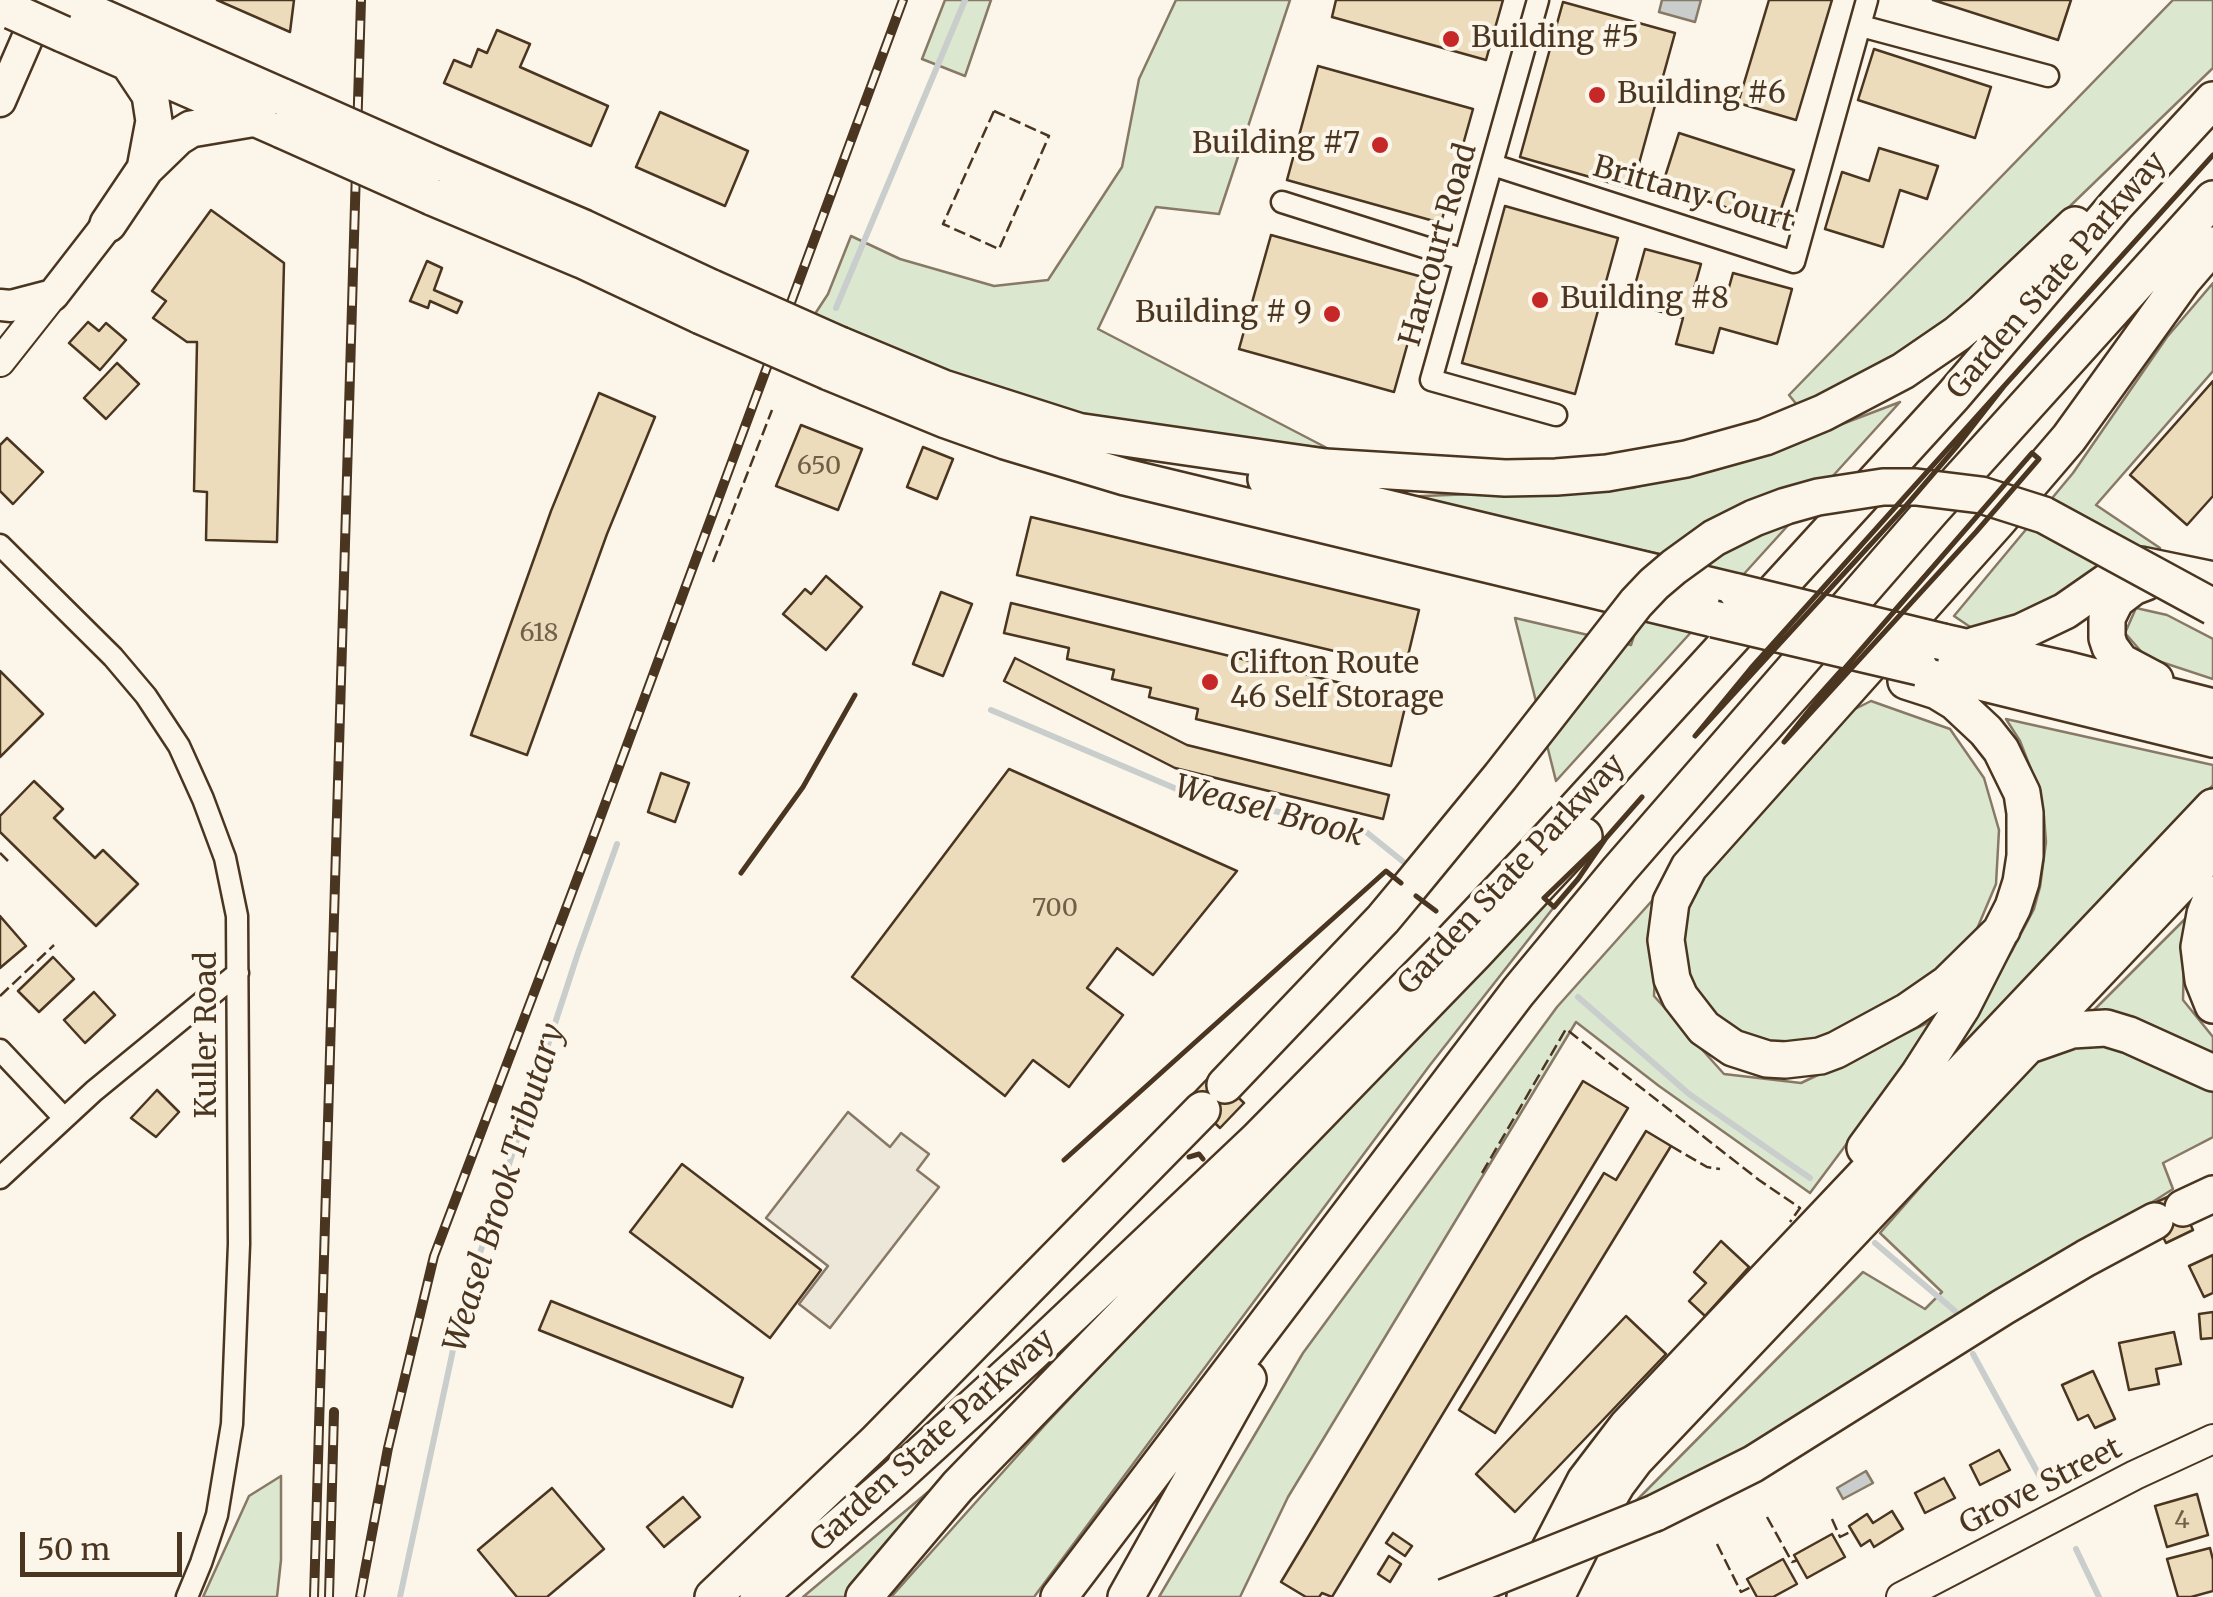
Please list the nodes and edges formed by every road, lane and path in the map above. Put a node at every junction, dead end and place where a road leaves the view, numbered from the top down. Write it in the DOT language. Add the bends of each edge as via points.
graph roads {
  1 [pos="1538,0"];
  2 [pos="1867,0"];
  3 [pos="43,9"];
  4 [pos="1860,26"];
  5 [pos="128,62"];
  6 [pos="2048,76"];
  7 [pos="2213,100"];
  8 [pos="0,102"];
  9 [pos="274,115"];
  10 [pos="1493,165"];
  11 [pos="145,168"];
  12 [pos="2213,199"];
  13 [pos="1282,202"];
  14 [pos="2116,205"];
  15 [pos="108,224"];
  16 [pos="2213,244"];
  17 [pos="1465,260"];
  18 [pos="53,295"];
  19 [pos="0,305"];
  20 [pos="834,359"];
  21 [pos="0,362"];
  22 [pos="1556,415"];
  23 [pos="1069,430"];
  24 [pos="0,545"];
  25 [pos="1813,550"];
  26 [pos="2175,572"];
  27 [pos="2213,580"];
  28 [pos="1725,606"];
  29 [pos="2213,607"];
  30 [pos="1934,659"];
  31 [pos="2210,717"];
  32 [pos="2213,807"];
  33 [pos="2213,850"];
  34 [pos="2213,894"];
  35 [pos="2002,930"];
  36 [pos="238,973"];
  37 [pos="2213,1005"];
  38 [pos="2026,1046"];
  39 [pos="0,1050"];
  40 [pos="2213,1072"];
  41 [pos="64,1118"];
  42 [pos="0,1178"];
  43 [pos="2184,1208"];
  44 [pos="1796,1248"];
  45 [pos="1304,1277"];
  46 [pos="2213,1438"];
  47 [pos="1560,1592"];
  48 [pos="186,1597"];
  49 [pos="713,1597"];
  50 [pos="758,1597"];
  51 [pos="864,1597"];
  52 [pos="1060,1597"];
  53 [pos="1126,1597"];
  54 [pos="1445,1597"];
  55 [pos="1525,1597"];
  56 [pos="1901,1597"];
  1 -- 10 [label="street, Harcourt Road"];
  2 -- 4 [label="street, Brittany Court"];
  3 -- 5 [label="highway"];
  3 -- 8 [label="main road"];
  3 -- 9 [label="highway"];
  4 -- 6 [label="street"];
  4 -- 10 [label="street, Brittany Court" via="1794,262"];
  5 -- 9 [label="highway"];
  5 -- 11 [label="highway" via="150,95 154,121"];
  7 -- 14 [label="highway, Garden State Parkway"];
  9 -- 11 [label="highway" via="191,130"];
  9 -- 20 [label="highway, bridge" via="433,181 582,260 706,302"];
  10 -- 17 [label="street, Harcourt Road"];
  11 -- 15 [label="highway"];
  12 -- 45 [label="highway, Garden State Parkway" via="1619,870 1518,992"];
  13 -- 17 [label="street"];
  14 -- 23 [label="highway" via="2072,226 1958,334 1903,372 1764,437 1686,459 1607,473 1505,478 1324,468"];
  14 -- 25 [label="highway, Garden State Parkway"];
  15 -- 18 [label="main road"];
  16 -- 35 [label="highway" via="2021,494 1689,867 1671,902 1666,940 1672,979 1704,1028 1733,1048 1784,1060 1836,1050 1908,1012"];
  17 -- 22 [label="street, Harcourt Road" via="1432,380"];
  18 -- 19 [label="main road"];
  18 -- 21 [label="street"];
  20 -- 23 [label="highway"];
  20 -- 28 [label="highway" via="887,397 1125,478"];
  23 -- 28 [label="highway"];
  24 -- 36 [label="street, Kuller Road" via="113,658 179,746 225,858 238,916"];
  25 -- 50 [label="highway, Garden State Parkway" via="1519,871 1257,1140 1017,1367"];
  25 -- 51 [label="highway" via="1694,712 1548,876 958,1486"];
  26 -- 27 [label="highway"];
  26 -- 30 [label="highway" via="2142,565 2036,626"];
  26 -- 31 [label="highway" via="2124,592 2110,608 2107,638 2121,662"];
  28 -- 30 [label="highway, bridge"];
  29 -- 49 [label="highway, bridge" via="2044,515 1981,495 1916,487 1818,496 1714,538 1636,603 1371,932 875,1443"];
  30 -- 31 [label="highway"];
  30 -- 31 [label="highway"];
  30 -- 35 [label="highway" via="1936,691 1971,716 2001,750 2022,792 2025,856"];
  32 -- 44 [label="highway"];
  33 -- 38 [label="highway"];
  34 -- 37 [label="highway" via="2199,947"];
  35 -- 44 [label="highway" via="1962,1008"];
  36 -- 41 [label="street"];
  36 -- 48 [label="street, Kuller Road" via="240,1244 232,1424 217,1515"];
  38 -- 40 [label="highway" via="2072,1030 2106,1028"];
  38 -- 47 [label="highway" via="1635,1460"];
  39 -- 41 [label="street"];
  41 -- 42 [label="street"];
  43 -- 54 [label="highway, bridge" via="2020,1298 1753,1464 1655,1513"];
  44 -- 55 [label="highway" via="1628,1426 1585,1482"];
  45 -- 52 [label="highway, Garden State Parkway"];
  45 -- 53 [label="highway"];
  46 -- 56 [label="street, Grove Street"];
}
